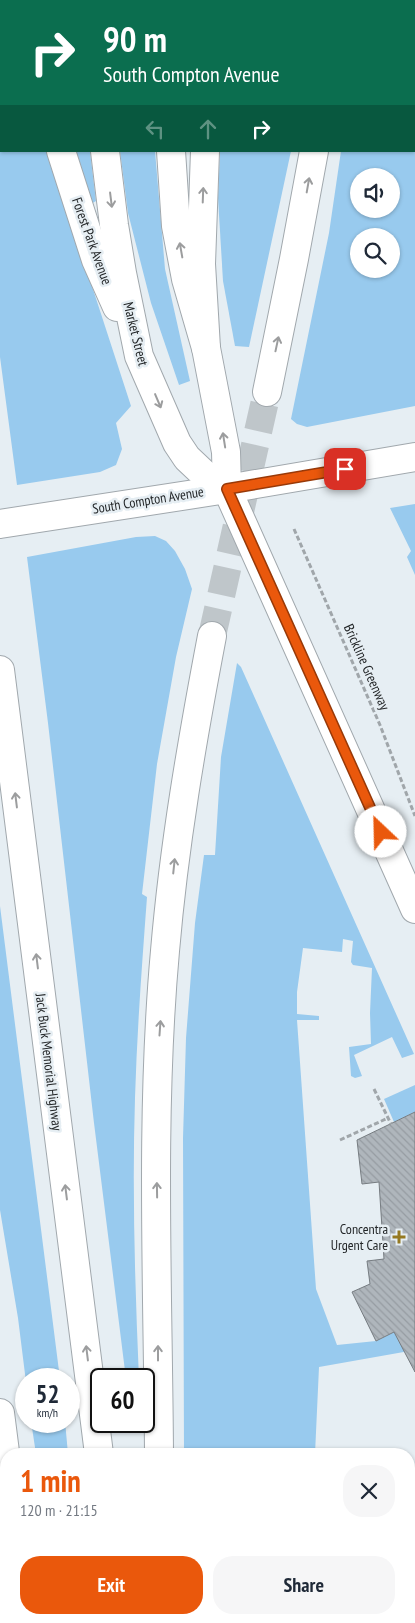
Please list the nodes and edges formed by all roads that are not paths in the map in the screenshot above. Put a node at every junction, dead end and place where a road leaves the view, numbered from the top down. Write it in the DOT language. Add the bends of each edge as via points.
graph roads {
  1 [pos="61,152"];
  2 [pos="105,152"];
  3 [pos="171,152"];
  4 [pos="205,152"];
  5 [pos="314,152"];
  6 [pos="206,348"];
  7 [pos="139,356"];
  8 [pos="267,392"];
  9 [pos="415,457"];
  10 [pos="227,489"];
  11 [pos="0,524"];
  12 [pos="212,636"];
  13 [pos="0,670"];
  14 [pos="415,909"];
  15 [pos="0,1413"];
  16 [pos="4,1448"];
  17 [pos="98,1448"];
  18 [pos="159,1448"];
  1 -- 7 [label="main road, Forest Park Avenue" via="96,260"];
  2 -- 7 [label="main road, Market Street, one-way" via="122,273"];
  6 -- 3 [label="main road, one-way" via="186,279 176,226"];
  6 -- 4 [label="main road, one-way" via="201,264"];
  8 -- 5 [label="main road, one-way"];
  10 -- 6 [label="main road, one-way" via="226,452"];
  7 -- 10 [label="main road, Market Street, one-way" via="177,443 205,475"];
  9 -- 10 [label="main road, South Compton Avenue"];
  10 -- 11 [label="main road, South Compton Avenue"];
  10 -- 14 [label="main road"];
  18 -- 12 [label="main road, one-way" via="156,1153 164,961 176,850"];
  17 -- 13 [label="main road, Jack Buck Memorial Highway, one-way"];
  15 -- 16 [label="main road"];
}
